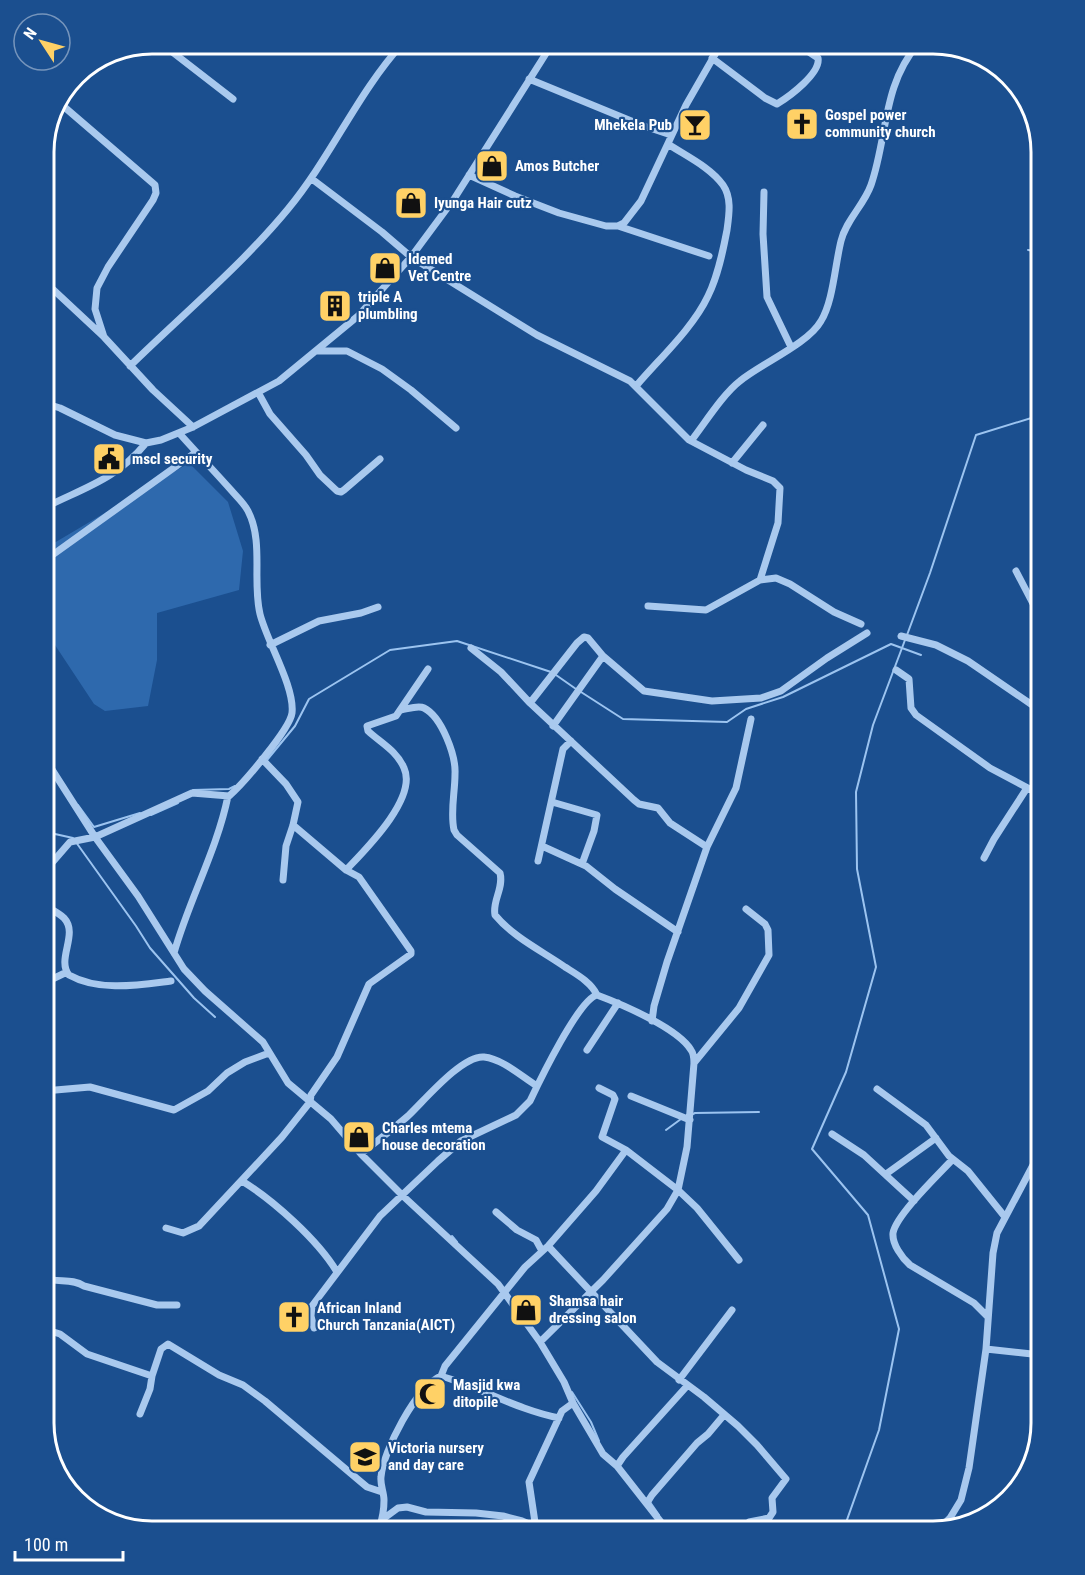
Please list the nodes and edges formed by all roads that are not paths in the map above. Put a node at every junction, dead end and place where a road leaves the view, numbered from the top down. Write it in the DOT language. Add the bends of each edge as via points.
graph roads {
  1 [pos="175,54"];
  2 [pos="395,54"];
  3 [pos="545,54"];
  4 [pos="715,54"];
  5 [pos="812,54"];
  6 [pos="911,54"];
  7 [pos="712,58"];
  8 [pos="529,79"];
  9 [pos="233,99"];
  10 [pos="65,107"];
  11 [pos="671,135"];
  12 [pos="668,144"];
  13 [pos="469,175"];
  14 [pos="312,179"];
  15 [pos="764,192"];
  16 [pos="618,226"];
  17 [pos="709,256"];
  18 [pos="411,257"];
  19 [pos="54,294"];
  20 [pos="104,337"];
  21 [pos="791,347"];
  22 [pos="317,351"];
  23 [pos="130,366"];
  24 [pos="637,385"];
  25 [pos="259,394"];
  26 [pos="54,406"];
  27 [pos="763,425"];
  28 [pos="193,427"];
  29 [pos="456,428"];
  30 [pos="179,433"];
  31 [pos="691,441"];
  32 [pos="146,443"];
  33 [pos="196,452"];
  34 [pos="380,459"];
  35 [pos="732,463"];
  36 [pos="54,503"];
  37 [pos="54,554"];
  38 [pos="1016,571"];
  39 [pos="760,580"];
  40 [pos="1030,598"];
  41 [pos="648,606"];
  42 [pos="378,608"];
  43 [pos="861,624"];
  44 [pos="867,633"];
  45 [pos="901,636"];
  46 [pos="270,645"];
  47 [pos="471,648"];
  48 [pos="603,656"];
  49 [pos="428,669"];
  50 [pos="896,670"];
  51 [pos="530,703"];
  52 [pos="1031,704"];
  53 [pos="401,710"];
  54 [pos="751,719"];
  55 [pos="554,726"];
  56 [pos="571,741"];
  57 [pos="262,759"];
  58 [pos="54,773"];
  59 [pos="1027,788"];
  60 [pos="1031,790"];
  61 [pos="228,796"];
  62 [pos="552,802"];
  63 [pos="293,825"];
  64 [pos="95,837"];
  65 [pos="542,846"];
  66 [pos="707,847"];
  67 [pos="984,858"];
  68 [pos="54,860"];
  69 [pos="538,861"];
  70 [pos="582,864"];
  71 [pos="346,870"];
  72 [pos="283,880"];
  73 [pos="746,909"];
  74 [pos="54,912"];
  75 [pos="678,932"];
  76 [pos="174,953"];
  77 [pos="67,972"];
  78 [pos="54,978"];
  79 [pos="171,981"];
  80 [pos="597,995"];
  81 [pos="618,1002"];
  82 [pos="652,1021"];
  83 [pos="587,1050"];
  84 [pos="269,1053"];
  85 [pos="694,1063"];
  86 [pos="537,1086"];
  87 [pos="599,1088"];
  88 [pos="877,1089"];
  89 [pos="54,1090"];
  90 [pos="631,1096"];
  91 [pos="310,1102"];
  92 [pos="690,1120"];
  93 [pos="832,1134"];
  94 [pos="936,1138"];
  95 [pos="626,1150"];
  96 [pos="361,1154"];
  97 [pos="952,1160"];
  98 [pos="1031,1169"];
  99 [pos="886,1174"];
  100 [pos="242,1181"];
  101 [pos="678,1190"];
  102 [pos="403,1196"];
  103 [pos="914,1201"];
  104 [pos="496,1212"];
  105 [pos="1005,1217"];
  106 [pos="166,1228"];
  107 [pos="545,1248"];
  108 [pos="738,1260"];
  109 [pos="337,1272"];
  110 [pos="54,1280"];
  111 [pos="591,1292"];
  112 [pos="504,1294"];
  113 [pos="177,1305"];
  114 [pos="732,1310"];
  115 [pos="987,1317"];
  116 [pos="314,1328"];
  117 [pos="54,1332"];
  118 [pos="540,1342"];
  119 [pos="986,1349"];
  120 [pos="1031,1354"];
  121 [pos="152,1376"];
  122 [pos="441,1376"];
  123 [pos="679,1380"];
  124 [pos="687,1386"];
  125 [pos="573,1403"];
  126 [pos="140,1414"];
  127 [pos="724,1414"];
  128 [pos="559,1418"];
  129 [pos="617,1466"];
  130 [pos="382,1492"];
  131 [pos="647,1503"];
  132 [pos="383,1519"];
  133 [pos="948,1520"];
  134 [pos="522,1521"];
  135 [pos="535,1521"];
  136 [pos="660,1521"];
  137 [pos="754,1521"];
  1 -- 9 [label="street"];
  2 -- 14 [label="street"];
  3 -- 8 [label="street"];
  4 -- 7 [label="street"];
  5 -- 7 [label="street" via="819,62 811,75 777,104"];
  6 -- 21 [label="street" via="900,71 889,102 870,187 843,234 827,311 818,326"];
  7 -- 11 [label="street"];
  8 -- 11 [label="street"];
  8 -- 13 [label="street"];
  10 -- 20 [label="street" via="155,185 153,200 97,288 95,309"];
  11 -- 12 [label="street"];
  12 -- 16 [label="street" via="641,201 630,218"];
  12 -- 24 [label="street" via="702,166 723,186 729,197 729,215 709,294 689,325"];
  13 -- 16 [label="street" via="559,213"];
  13 -- 18 [label="street"];
  14 -- 18 [label="street"];
  14 -- 23 [label="street" via="252,249"];
  15 -- 21 [label="street" via="762,234 767,297"];
  16 -- 17 [label="street"];
  18 -- 22 [label="street" via="358,316"];
  18 -- 24 [label="street" via="537,335"];
  19 -- 20 [label="street"];
  20 -- 23 [label="street"];
  21 -- 31 [label="street" via="739,381"];
  22 -- 25 [label="street"];
  22 -- 29 [label="street" via="346,351 373,364"];
  23 -- 28 [label="street"];
  24 -- 31 [label="street"];
  25 -- 28 [label="street"];
  25 -- 34 [label="street" via="270,414 337,491 344,490"];
  26 -- 32 [label="street" via="115,435"];
  27 -- 35 [label="street"];
  28 -- 30 [label="street"];
  30 -- 32 [label="street"];
  30 -- 33 [label="street"];
  31 -- 35 [label="street"];
  32 -- 36 [label="street" via="109,478"];
  33 -- 37 [label="street"];
  33 -- 46 [label="street" via="249,513 255,538 258,606"];
  35 -- 39 [label="street" via="780,488 778,523"];
  38 -- 40 [label="street"];
  39 -- 41 [label="street" via="706,610"];
  39 -- 43 [label="street" via="782,579"];
  42 -- 46 [label="street" via="319,621"];
  44 -- 48 [label="street" via="781,691 761,698 712,701 648,692"];
  45 -- 52 [label="street" via="936,645 968,661"];
  46 -- 57 [label="street" via="285,679 292,713 284,731"];
  47 -- 51 [label="street"];
  48 -- 51 [label="street" via="588,638 582,637"];
  48 -- 55 [label="street"];
  49 -- 53 [label="street"];
  50 -- 59 [label="street" via="909,679 911,708 916,715 984,764"];
  51 -- 55 [label="street"];
  53 -- 71 [label="street" via="393,718 370,723 367,729 392,750 405,769 404,791 391,817"];
  53 -- 80 [label="street" via="426,709 445,734 455,768 454,830 500,873 495,915 581,978"];
  54 -- 66 [label="street" via="734,794"];
  55 -- 56 [label="street"];
  56 -- 62 [label="street" via="563,749"];
  56 -- 66 [label="street" via="639,804 658,808 670,823"];
  57 -- 61 [label="street"];
  57 -- 63 [label="street" via="297,799"];
  58 -- 64 [label="street"];
  59 -- 60 [label="street"];
  59 -- 67 [label="street"];
  61 -- 64 [label="street" via="192,793"];
  61 -- 76 [label="street"];
  62 -- 65 [label="street"];
  62 -- 70 [label="street" via="597,815"];
  63 -- 71 [label="street"];
  63 -- 72 [label="street" via="286,846"];
  64 -- 68 [label="street" via="70,842"];
  64 -- 76 [label="street"];
  65 -- 69 [label="street"];
  65 -- 70 [label="street"];
  66 -- 75 [label="street"];
  70 -- 75 [label="street"];
  71 -- 91 [label="street" via="359,877 411,954 369,984 337,1057"];
  73 -- 85 [label="street" via="768,930 770,955 739,1008"];
  74 -- 77 [label="street" via="68,923 64,965"];
  75 -- 82 [label="street"];
  76 -- 84 [label="street" via="184,969 263,1042"];
  77 -- 78 [label="street"];
  77 -- 79 [label="street" via="75,978 105,985"];
  80 -- 81 [label="street"];
  80 -- 86 [label="street" via="589,999 576,1018"];
  81 -- 82 [label="street"];
  81 -- 83 [label="street"];
  82 -- 85 [label="street" via="690,1047"];
  84 -- 89 [label="street" via="245,1062 208,1091 174,1110 90,1087"];
  84 -- 91 [label="street" via="288,1083"];
  85 -- 92 [label="street"];
  86 -- 96 [label="street" via="497,1061 475,1058"];
  86 -- 102 [label="street" via="524,1109 461,1141"];
  87 -- 95 [label="street" via="615,1099 602,1136"];
  88 -- 94 [label="street" via="924,1123"];
  90 -- 92 [label="street"];
  91 -- 96 [label="street" via="331,1119"];
  91 -- 100 [label="street"];
  92 -- 101 [label="street"];
  93 -- 99 [label="street"];
  94 -- 97 [label="street"];
  94 -- 99 [label="street"];
  95 -- 101 [label="street"];
  95 -- 107 [label="street"];
  96 -- 102 [label="street"];
  97 -- 103 [label="street"];
  97 -- 105 [label="street" via="968,1171"];
  98 -- 105 [label="street"];
  99 -- 103 [label="street"];
  100 -- 106 [label="street" via="199,1226 183,1233"];
  100 -- 109 [label="street" via="304,1232"];
  101 -- 108 [label="street"];
  101 -- 111 [label="street" via="656,1224"];
  102 -- 109 [label="street" via="380,1216"];
  102 -- 112 [label="street"];
  103 -- 115 [label="street" via="893,1231 904,1260 974,1303"];
  104 -- 107 [label="street"];
  105 -- 115 [label="street" via="994,1248"];
  107 -- 111 [label="street"];
  107 -- 112 [label="street"];
  109 -- 116 [label="street" via="312,1306"];
  110 -- 113 [label="street" via="76,1281 157,1305"];
  111 -- 118 [label="street"];
  111 -- 123 [label="street"];
  112 -- 118 [label="street"];
  112 -- 122 [label="street"];
  114 -- 123 [label="street"];
  115 -- 119 [label="street"];
  117 -- 121 [label="street" via="87,1354"];
  118 -- 125 [label="street"];
  119 -- 120 [label="street"];
  119 -- 133 [label="street" via="964,1491"];
  121 -- 126 [label="street"];
  121 -- 130 [label="street" via="160,1349 165,1344 173,1346 214,1373 243,1385 360,1482"];
  122 -- 128 [label="street"];
  122 -- 130 [label="street" via="432,1380 404,1417 384,1463"];
  123 -- 124 [label="street"];
  124 -- 127 [label="street"];
  124 -- 129 [label="street"];
  125 -- 128 [label="street"];
  125 -- 129 [label="street" via="603,1455"];
  127 -- 131 [label="street"];
  127 -- 137 [label="street" via="786,1479 772,1497 773,1512 769,1518"];
  128 -- 135 [label="street" via="529,1482"];
  129 -- 131 [label="street"];
  130 -- 132 [label="street"];
  131 -- 136 [label="street"];
  132 -- 134 [label="street" via="406,1507"];
}
